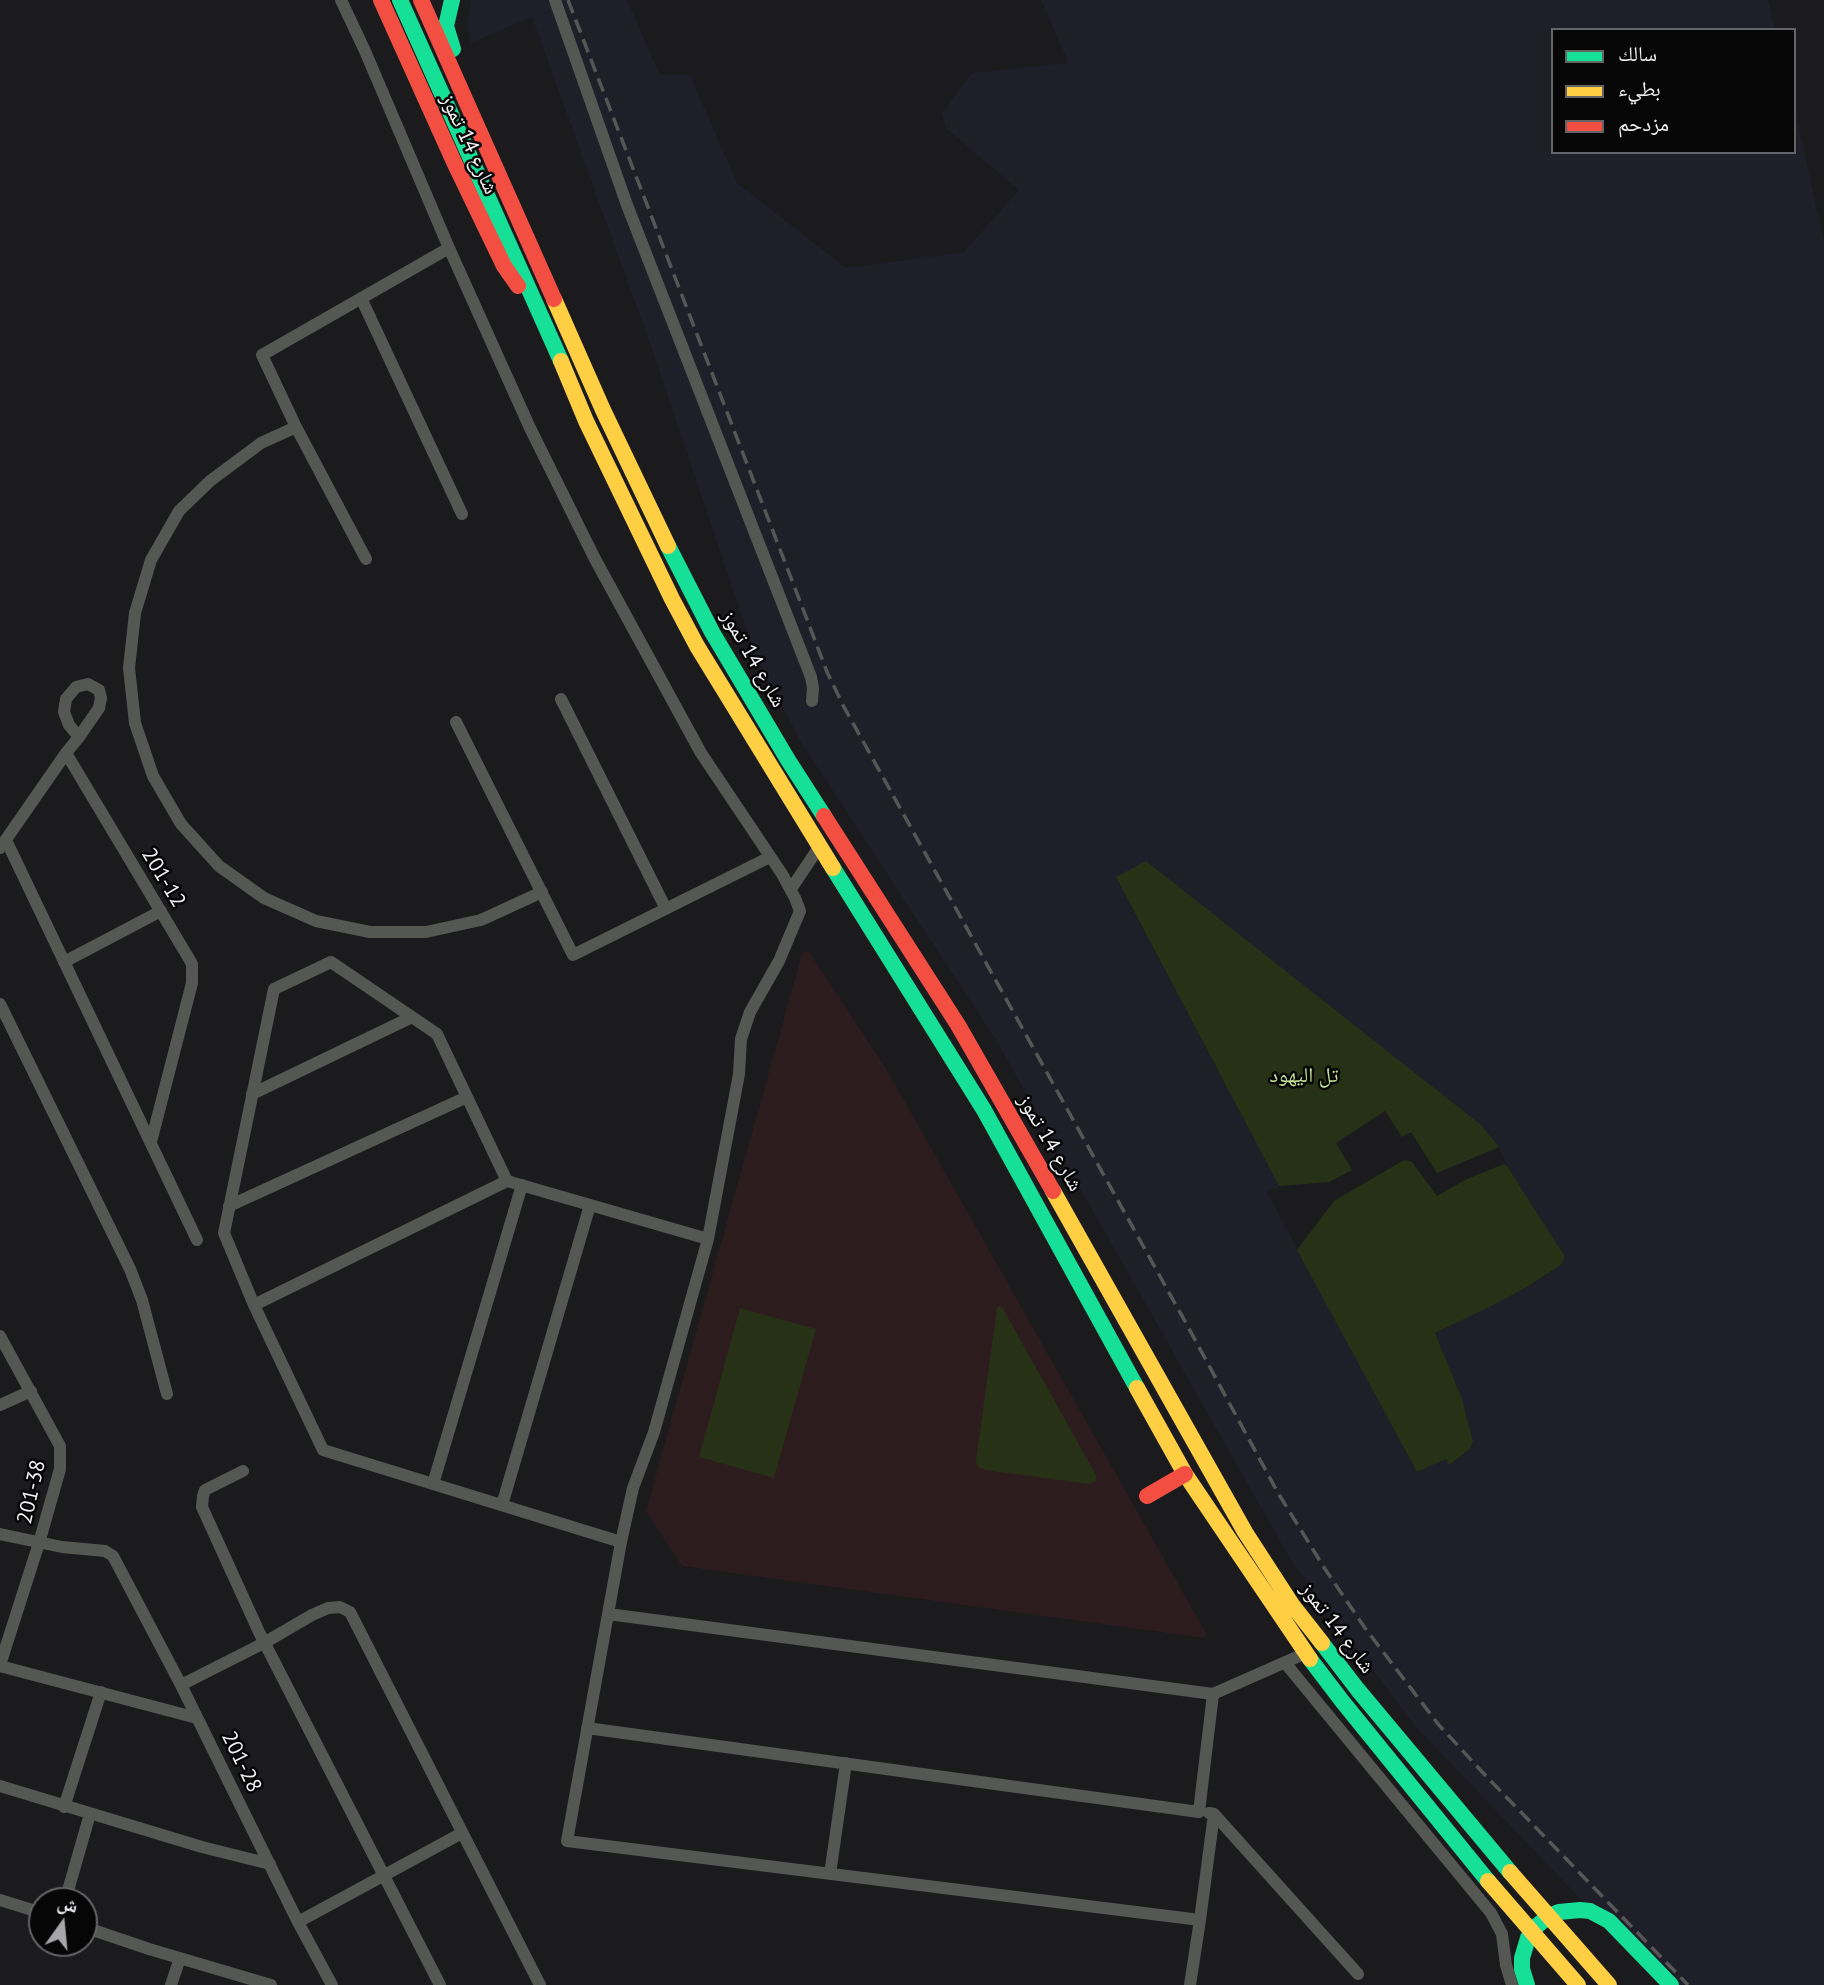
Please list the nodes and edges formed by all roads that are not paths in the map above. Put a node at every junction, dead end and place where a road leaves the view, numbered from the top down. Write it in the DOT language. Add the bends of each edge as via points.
graph roads {
  1 [pos="341,0"];
  2 [pos="400,0"];
  3 [pos="421,0"];
  4 [pos="453,0"];
  5 [pos="555,0"];
  6 [pos="385,1"];
  7 [pos="449,248"];
  8 [pos="549,289"];
  9 [pos="532,296"];
  10 [pos="361,298"];
  11 [pos="296,427"];
  12 [pos="462,514"];
  13 [pos="366,559"];
  14 [pos="561,699"];
  15 [pos="812,701"];
  16 [pos="456,722"];
  17 [pos="79,737"];
  18 [pos="66,753"];
  19 [pos="3,844"];
  20 [pos="820,847"];
  21 [pos="770,857"];
  22 [pos="791,889"];
  23 [pos="542,892"];
  24 [pos="666,909"];
  25 [pos="161,911"];
  26 [pos="64,962"];
  27 [pos="0,1004"];
  28 [pos="412,1017"];
  29 [pos="252,1094"];
  30 [pos="467,1097"];
  31 [pos="150,1142"];
  32 [pos="507,1181"];
  33 [pos="522,1185"];
  34 [pos="590,1205"];
  35 [pos="229,1206"];
  36 [pos="708,1239"];
  37 [pos="197,1240"];
  38 [pos="254,1305"];
  39 [pos="0,1336"];
  40 [pos="31,1391"];
  41 [pos="167,1394"];
  42 [pos="0,1405"];
  43 [pos="243,1471"];
  44 [pos="1185,1474"];
  45 [pos="433,1484"];
  46 [pos="1147,1496"];
  47 [pos="502,1505"];
  48 [pos="0,1534"];
  49 [pos="39,1542"];
  50 [pos="621,1542"];
  51 [pos="608,1614"];
  52 [pos="264,1643"];
  53 [pos="1306,1653"];
  54 [pos="1286,1664"];
  55 [pos="0,1665"];
  56 [pos="181,1685"];
  57 [pos="101,1692"];
  58 [pos="1213,1694"];
  59 [pos="197,1718"];
  60 [pos="587,1728"];
  61 [pos="846,1763"];
  62 [pos="0,1786"];
  63 [pos="64,1807"];
  64 [pos="1199,1812"];
  65 [pos="90,1814"];
  66 [pos="1214,1814"];
  67 [pos="462,1833"];
  68 [pos="270,1864"];
  69 [pos="830,1874"];
  70 [pos="384,1875"];
  71 [pos="69,1887"];
  72 [pos="0,1900"];
  73 [pos="28,1909"];
  74 [pos="1200,1920"];
  75 [pos="298,1922"];
  76 [pos="98,1932"];
  77 [pos="180,1958"];
  78 [pos="1358,1974"];
  79 [pos="171,1985"];
  80 [pos="271,1985"];
  81 [pos="332,1985"];
  82 [pos="440,1985"];
  83 [pos="540,1985"];
  84 [pos="1190,1985"];
  85 [pos="1512,1985"];
  86 [pos="1527,1985"];
  87 [pos="1578,1985"];
  88 [pos="1609,1985"];
  89 [pos="1671,1985"];
  1 -- 7 [label="street"];
  2 -- 9 [label="main road, شارع 14 تموز"];
  3 -- 8 [label="main road, شارع 14 تموز"];
  4 -- 8 [label="main road" via="446,26 449,38 544,252"];
  5 -- 15 [label="street" via="628,206 811,677"];
  6 -- 9 [label="main road, شارع 14 تموز" via="504,266"];
  7 -- 10 [label="street"];
  7 -- 21 [label="street" via="595,559 701,753"];
  8 -- 88 [label="main road, شارع 14 تموز" via="712,632 964,1036 1268,1569 1358,1690"];
  9 -- 20 [label="main road, شارع 14 تموز" via="672,599"];
  10 -- 11 [label="street" via="261,355"];
  10 -- 12 [label="street"];
  11 -- 13 [label="street"];
  11 -- 23 [label="street" via="261,443 210,481 179,511 151,560 135,613 129,668 135,723 153,776 181,824 219,866 264,898 316,920 370,932 426,932 481,920"];
  14 -- 24 [label="street"];
  16 -- 23 [label="street"];
  17 -- 18 [label="street"];
  18 -- 19 [label="street"];
  18 -- 25 [label="street, 201-12"];
  19 -- 26 [label="street"];
  20 -- 22 [label="street"];
  20 -- 44 [label="main road, شارع 14 تموز" via="984,1110"];
  21 -- 22 [label="street"];
  21 -- 24 [label="street"];
  22 -- 36 [label="street" via="800,911 741,1039"];
  23 -- 24 [label="street" via="573,955"];
  25 -- 26 [label="street"];
  25 -- 31 [label="street, 201-12" via="193,973"];
  26 -- 31 [label="street"];
  27 -- 41 [label="street" via="130,1269"];
  28 -- 29 [label="street"];
  28 -- 29 [label="street" via="331,962 274,989"];
  28 -- 30 [label="street" via="437,1034"];
  29 -- 35 [label="street"];
  30 -- 32 [label="street"];
  30 -- 35 [label="street"];
  31 -- 37 [label="street"];
  32 -- 33 [label="street"];
  32 -- 38 [label="street"];
  33 -- 34 [label="street"];
  33 -- 45 [label="street"];
  34 -- 36 [label="street"];
  34 -- 47 [label="street"];
  35 -- 38 [label="street" via="224,1233"];
  36 -- 50 [label="street"];
  38 -- 45 [label="street" via="323,1450"];
  39 -- 40 [label="street"];
  40 -- 42 [label="street"];
  40 -- 49 [label="street, 201-38" via="60,1446 60,1469"];
  43 -- 52 [label="street" via="205,1490 202,1507"];
  44 -- 46 [label="main road"];
  44 -- 53 [label="main road, شارع 14 تموز"];
  45 -- 47 [label="street"];
  47 -- 50 [label="street"];
  48 -- 49 [label="street"];
  49 -- 55 [label="street, 201-38"];
  49 -- 56 [label="street, 201-28" via="113,1556"];
  50 -- 51 [label="street"];
  51 -- 58 [label="street"];
  51 -- 60 [label="street"];
  52 -- 56 [label="street"];
  52 -- 67 [label="street" via="328,1608 350,1612"];
  52 -- 70 [label="street"];
  53 -- 54 [label="street"];
  53 -- 87 [label="main road, شارع 14 تموز" via="1513,1912"];
  54 -- 58 [label="street"];
  54 -- 85 [label="street" via="1491,1913 1502,1934"];
  55 -- 57 [label="street"];
  56 -- 59 [label="street, 201-28"];
  57 -- 59 [label="street"];
  57 -- 63 [label="street"];
  58 -- 64 [label="street"];
  59 -- 68 [label="street, 201-28"];
  60 -- 61 [label="street"];
  60 -- 69 [label="street" via="567,1841"];
  61 -- 64 [label="street"];
  61 -- 69 [label="street"];
  62 -- 63 [label="street"];
  63 -- 65 [label="street"];
  64 -- 66 [label="street"];
  65 -- 68 [label="street"];
  65 -- 71 [label="street"];
  66 -- 74 [label="street"];
  66 -- 78 [label="street"];
  67 -- 70 [label="street"];
  67 -- 83 [label="street"];
  68 -- 75 [label="street, 201-28"];
  69 -- 74 [label="street"];
  70 -- 75 [label="street"];
  70 -- 82 [label="street"];
  72 -- 73 [label="street"];
  74 -- 84 [label="street"];
  75 -- 81 [label="street, 201-28"];
  76 -- 77 [label="street"];
  77 -- 79 [label="street"];
  77 -- 80 [label="street"];
  86 -- 89 [label="main road" via="1522,1958 1533,1929 1559,1912 1580,1910 1609,1922"];
}
